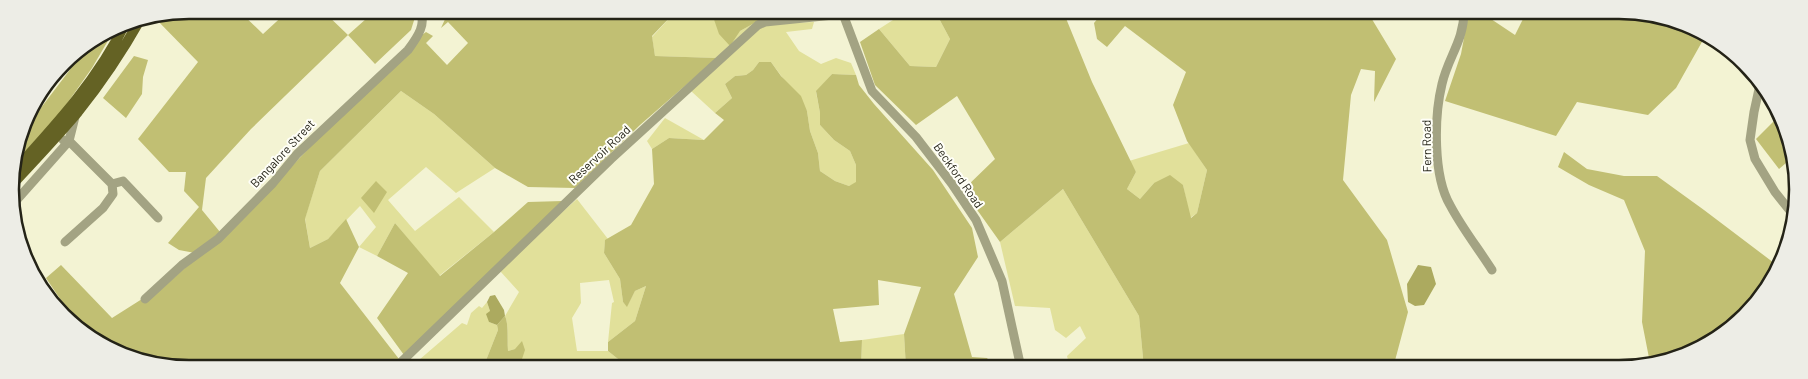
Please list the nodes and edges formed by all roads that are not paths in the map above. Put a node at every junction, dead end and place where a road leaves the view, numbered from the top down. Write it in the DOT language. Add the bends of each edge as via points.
graph roads {
  1 [pos="421,19"];
  2 [pos="789,19"];
  3 [pos="847,19"];
  4 [pos="1463,19"];
  5 [pos="135,28"];
  6 [pos="119,34"];
  7 [pos="1758,92"];
  8 [pos="77,112"];
  9 [pos="69,141"];
  10 [pos="49,144"];
  11 [pos="21,163"];
  12 [pos="19,177"];
  13 [pos="112,184"];
  14 [pos="19,198"];
  15 [pos="1788,209"];
  16 [pos="158,218"];
  17 [pos="65,242"];
  18 [pos="1492,270"];
  19 [pos="145,299"];
  20 [pos="403,360"];
  21 [pos="1019,360"];
  1 -- 19 [label="street, Bangalore Street" via="419,32 408,50 297,154 218,239 182,265"];
  2 -- 20 [label="street, Reservoir Road" via="758,24 611,159"];
  3 -- 21 [label="street, Beckford Road" via="872,91 916,137 976,220 1002,281"];
  4 -- 18 [label="street, Fern Road" via="1462,35 1442,84 1438,110 1440,180 1449,204"];
  5 -- 8 [label="main road"];
  6 -- 11 [label="main road" via="77,99"];
  7 -- 15 [label="street" via="1750,140 1755,158"];
  8 -- 9 [label="street"];
  8 -- 10 [label="main road"];
  9 -- 10 [label="street" via="58,140"];
  9 -- 13 [label="street"];
  9 -- 14 [label="street"];
  10 -- 12 [label="main road"];
  13 -- 16 [label="street" via="123,181"];
  13 -- 17 [label="street" via="113,194 103,208"];
}
